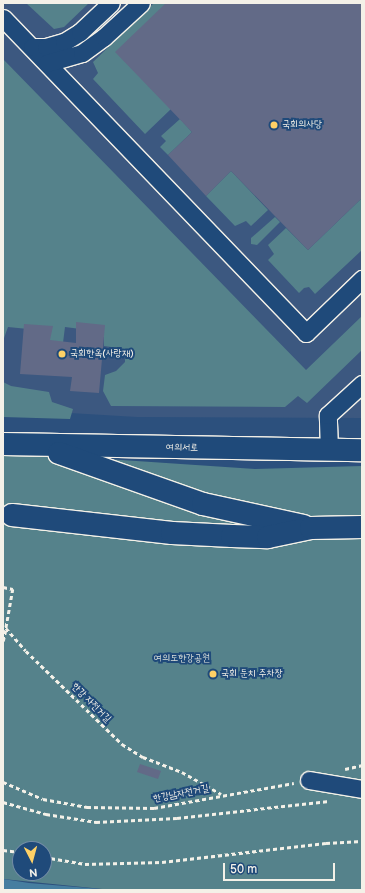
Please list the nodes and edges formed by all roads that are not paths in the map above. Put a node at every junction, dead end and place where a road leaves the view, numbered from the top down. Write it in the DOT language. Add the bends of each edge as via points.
graph roads {
  1 [pos="111,3"];
  2 [pos="141,3"];
  3 [pos="3,18"];
  4 [pos="32,47"];
  5 [pos="48,64"];
  6 [pos="362,279"];
  7 [pos="362,384"];
  8 [pos="3,444"];
  9 [pos="43,447"];
  10 [pos="329,450"];
  11 [pos="362,450"];
  12 [pos="12,515"];
  13 [pos="362,527"];
  14 [pos="311,528"];
  15 [pos="309,780"];
  16 [pos="362,788"];
  1 -- 4 [label="lane" via="80,32 64,42 46,47"];
  2 -- 5 [label="lane" via="104,38 82,53"];
  3 -- 4 [label="lane"];
  4 -- 5 [label="lane"];
  5 -- 6 [label="lane" via="306,333"];
  7 -- 10 [label="lane" via="328,415"];
  8 -- 9 [label="main road, 여의서로"];
  9 -- 10 [label="main road, 여의서로"];
  9 -- 14 [label="main road" via="204,504"];
  10 -- 11 [label="main road, 여의서로"];
  12 -- 14 [label="main road" via="172,533 232,536 268,537"];
  13 -- 14 [label="main road"];
  15 -- 16 [label="lane"];
}
